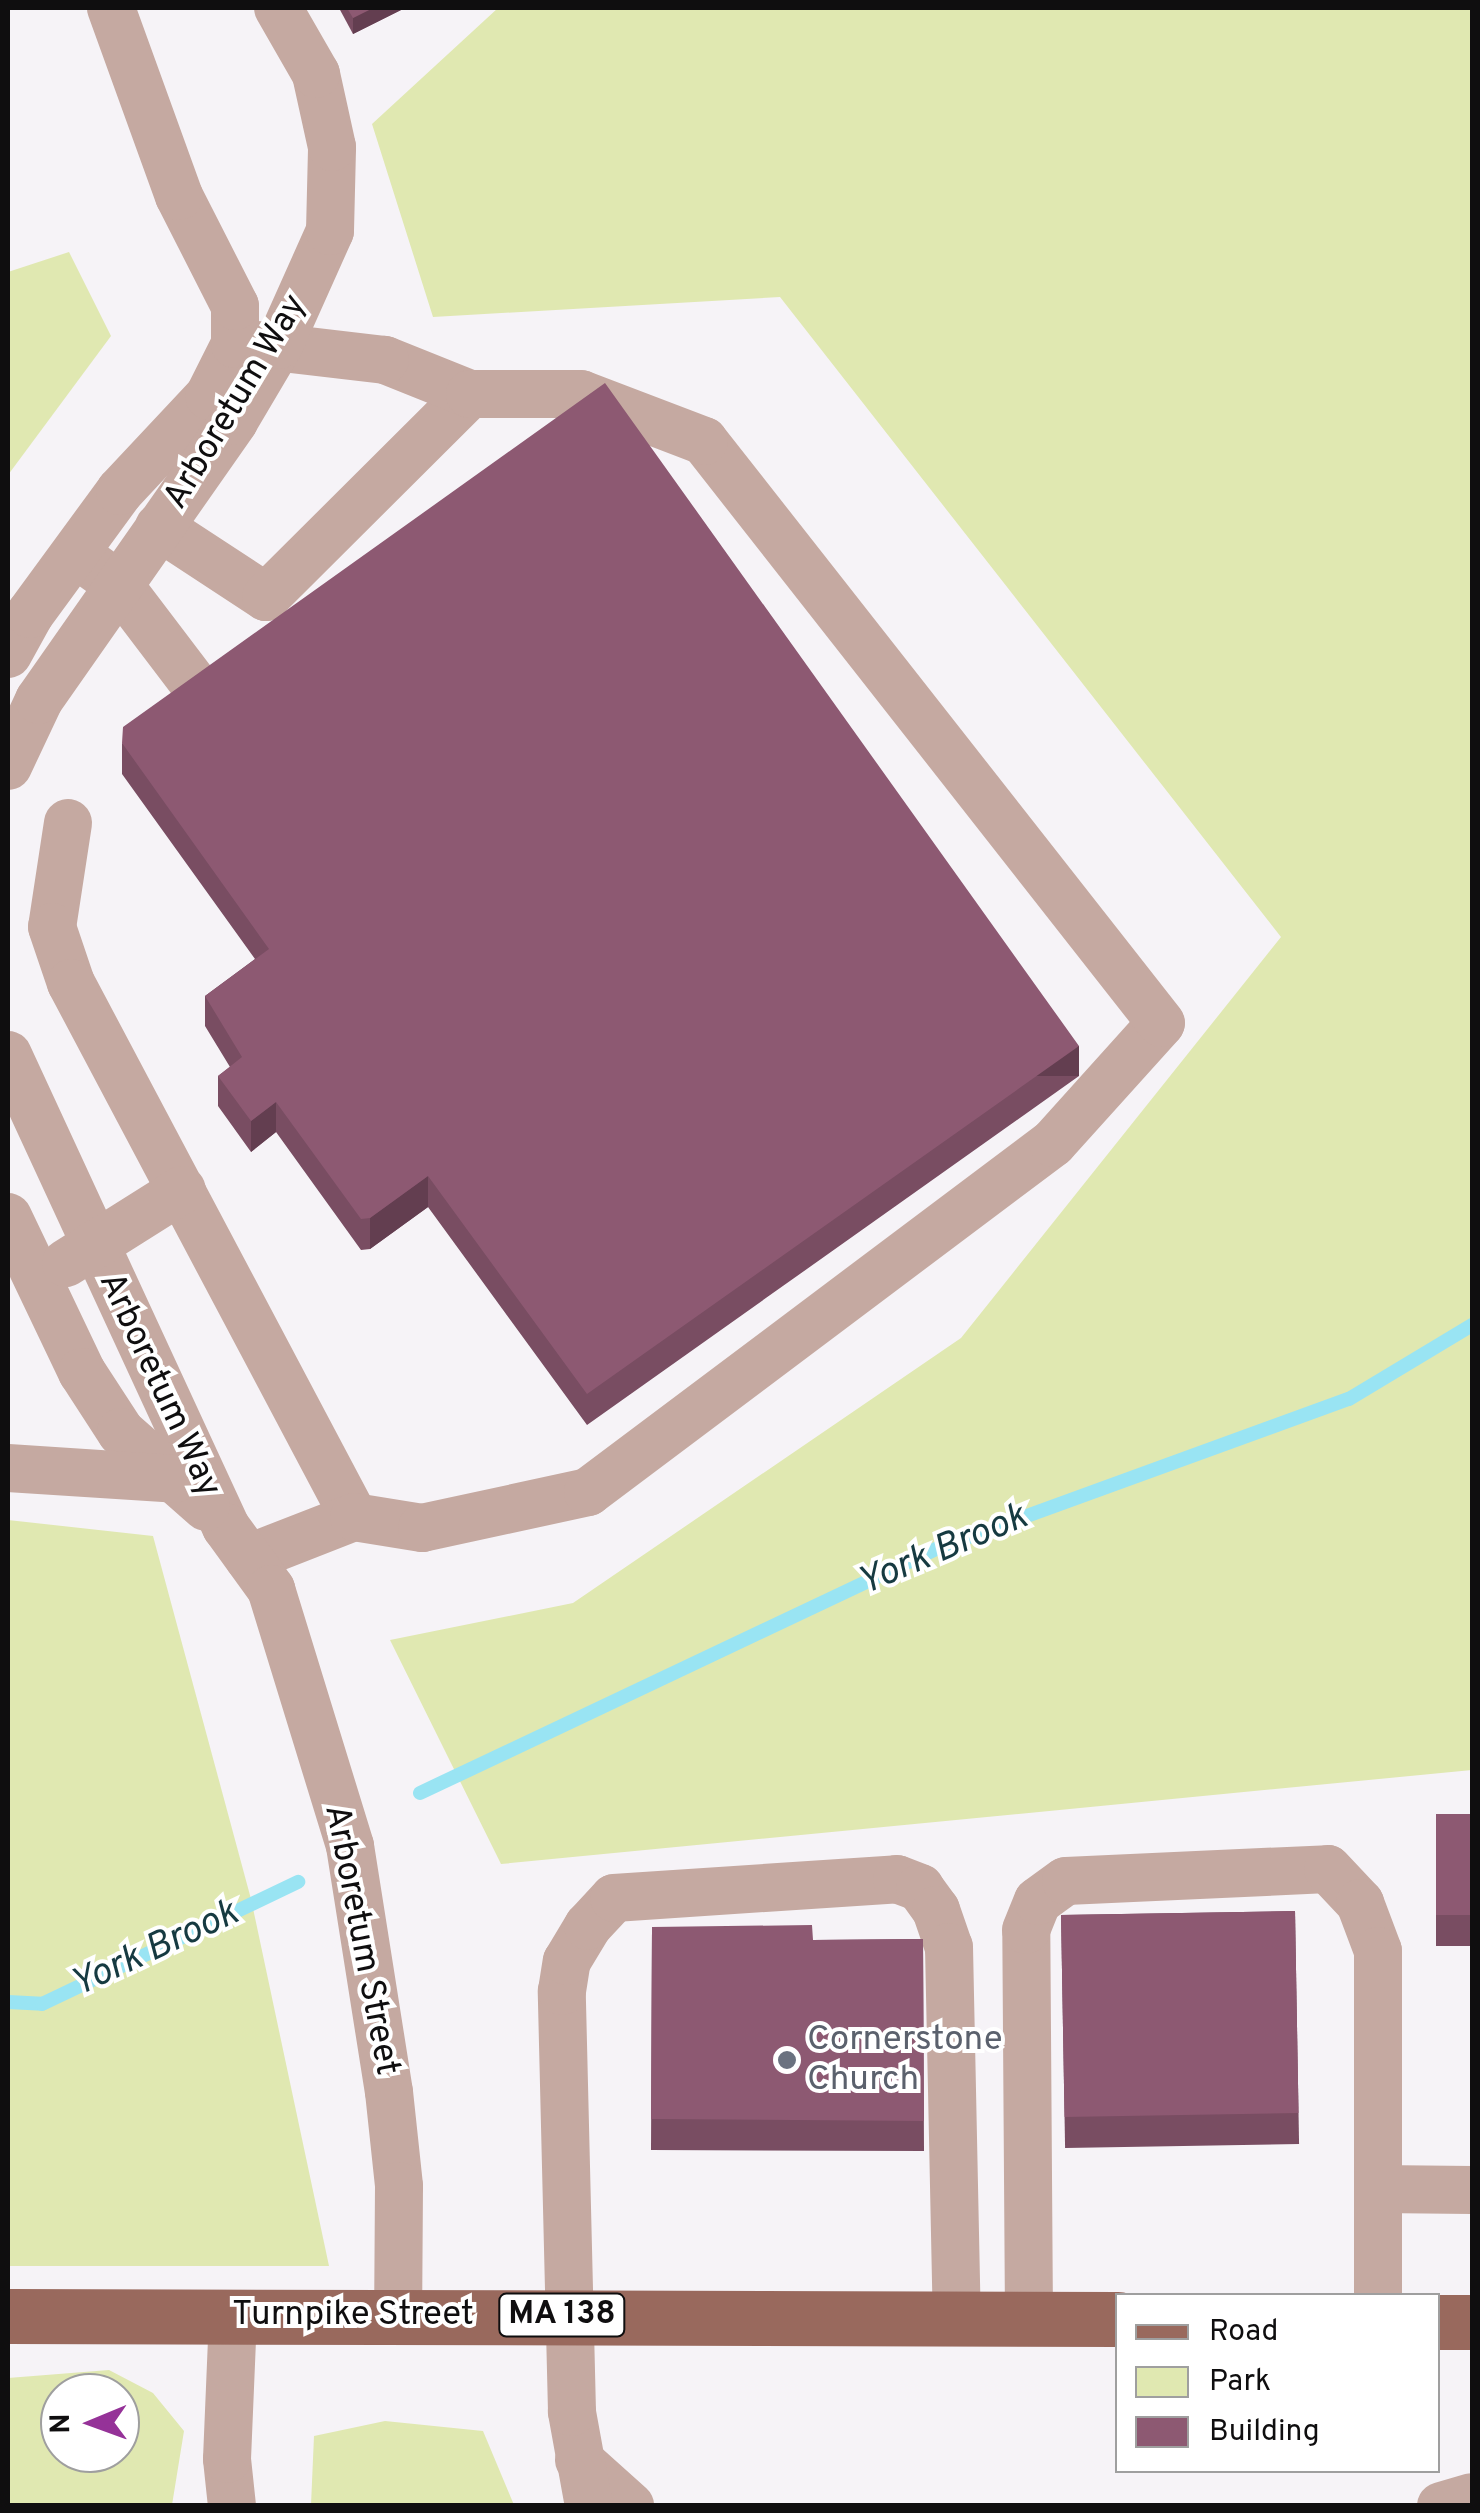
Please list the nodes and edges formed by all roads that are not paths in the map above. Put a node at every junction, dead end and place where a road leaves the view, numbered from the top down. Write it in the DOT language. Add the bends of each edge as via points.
graph roads {
  1 [pos="111,8"];
  2 [pos="278,8"];
  3 [pos="257,344"];
  4 [pos="470,394"];
  5 [pos="159,527"];
  6 [pos="75,553"];
  7 [pos="120,585"];
  8 [pos="8,654"];
  9 [pos="192,680"];
  10 [pos="8,766"];
  11 [pos="68,823"];
  12 [pos="8,1055"];
  13 [pos="182,1190"];
  14 [pos="8,1217"];
  15 [pos="94,1249"];
  16 [pos="36,1279"];
  17 [pos="8,1468"];
  18 [pos="176,1479"];
  19 [pos="354,1518"];
  20 [pos="238,1542"];
  21 [pos="1378,2189"];
  22 [pos="1472,2190"];
  23 [pos="1378,2293"];
  24 [pos="232,2314"];
  25 [pos="570,2314"];
  26 [pos="8,2316"];
  27 [pos="398,2316"];
  28 [pos="958,2318"];
  29 [pos="1029,2319"];
  30 [pos="1115,2319"];
  31 [pos="1440,2322"];
  32 [pos="1472,2322"];
  33 [pos="580,2460"];
  34 [pos="1472,2497"];
  35 [pos="232,2506"];
  36 [pos="589,2506"];
  37 [pos="630,2506"];
  38 [pos="1441,2506"];
  1 -- 3 [label="street, Arboretum Way" via="178,196"];
  2 -- 3 [label="street, Arboretum Way" via="316,74 332,147 330,231"];
  3 -- 4 [label="street" via="385,360"];
  3 -- 5 [label="street, Arboretum Way" via="234,421"];
  3 -- 6 [label="street, Arboretum Way" via="120,492"];
  4 -- 5 [label="street" via="266,598"];
  4 -- 19 [label="street" via="581,394 704,441 1162,1023 1053,1143 588,1492 422,1528"];
  5 -- 7 [label="street, Arboretum Way"];
  6 -- 7 [label="street"];
  6 -- 8 [label="street, Arboretum Way"];
  7 -- 9 [label="street"];
  7 -- 10 [label="street, Arboretum Way" via="39,700"];
  11 -- 13 [label="street" via="52,927 71,983"];
  12 -- 15 [label="street, Arboretum Way"];
  13 -- 15 [label="street"];
  13 -- 19 [label="street"];
  14 -- 16 [label="street, Arboretum Way"];
  15 -- 16 [label="street"];
  15 -- 20 [label="street, Arboretum Way"];
  16 -- 18 [label="street, Arboretum Way" via="121,1432"];
  17 -- 18 [label="street"];
  18 -- 20 [label="street, Arboretum Way"];
  19 -- 20 [label="street"];
  20 -- 27 [label="street, Arboretum Street" via="271,1589 350,1846 390,2092 399,2186"];
  21 -- 22 [label="street"];
  21 -- 23 [label="street"];
  21 -- 29 [label="street" via="1378,1951 1360,1903 1328,1869 1066,1881 1038,1901 1026,1930"];
  24 -- 26 [label="main road, Turnpike Street / MA 138"];
  24 -- 27 [label="main road, Turnpike Street / MA 138"];
  24 -- 35 [label="street"];
  25 -- 27 [label="main road, Turnpike Street / MA 138"];
  25 -- 28 [label="main road, Turnpike Street / MA 138"];
  25 -- 28 [label="street" via="562,1991 567,1961 588,1926 614,1898 896,1879 920,1888 949,1946"];
  25 -- 33 [label="street"];
  28 -- 29 [label="main road, Turnpike Street / MA 138"];
  29 -- 30 [label="main road, Turnpike Street / MA 138"];
  31 -- 32 [label="main road"];
  33 -- 36 [label="street"];
  33 -- 37 [label="street"];
  34 -- 38 [label="street"];
}
